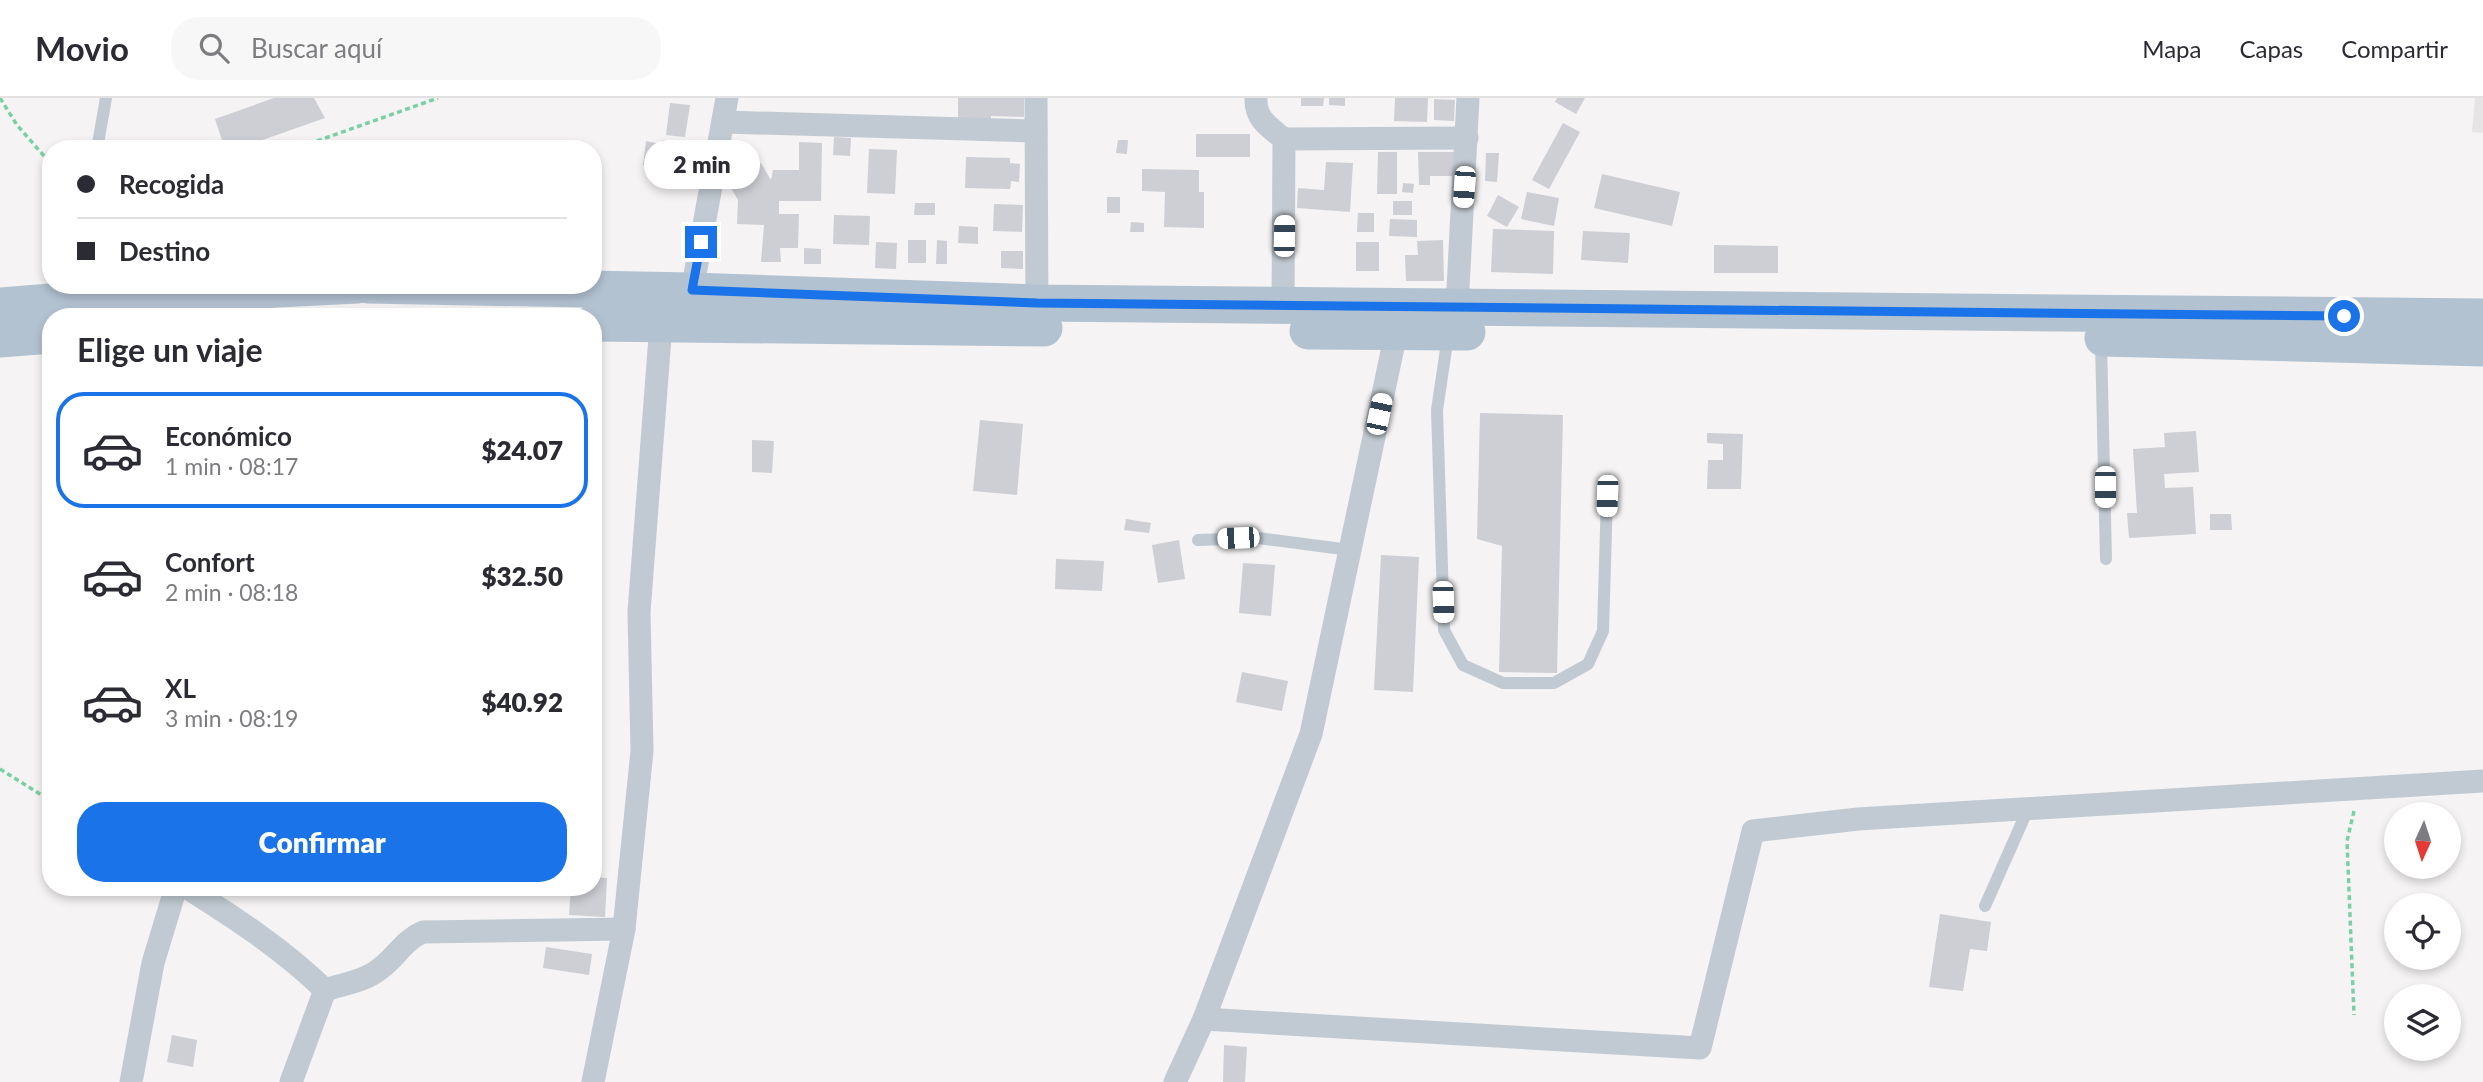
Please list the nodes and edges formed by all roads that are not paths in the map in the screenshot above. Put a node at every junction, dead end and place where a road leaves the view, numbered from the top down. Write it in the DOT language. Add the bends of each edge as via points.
graph roads {
  1 [pos="106,98"];
  2 [pos="727,98"];
  3 [pos="1036,98"];
  4 [pos="1256,98"];
  5 [pos="1468,98"];
  6 [pos="723,122"];
  7 [pos="1037,131"];
  8 [pos="1467,138"];
  9 [pos="1284,139"];
  10 [pos="99,140"];
  11 [pos="692,290"];
  12 [pos="86,294"];
  13 [pos="429,294"];
  14 [pos="483,302"];
  15 [pos="0,306"];
  16 [pos="1283,306"];
  17 [pos="1037,316"];
  18 [pos="2483,317"];
  19 [pos="1453,320"];
  20 [pos="602,323"];
  21 [pos="661,324"];
  22 [pos="1396,333"];
  23 [pos="42,336"];
  24 [pos="2101,338"];
  25 [pos="0,340"];
  26 [pos="2483,348"];
  27 [pos="1607,496"];
  28 [pos="1199,540"];
  29 [pos="1350,550"];
  30 [pos="2106,559"];
  31 [pos="2483,780"];
  32 [pos="2028,809"];
  33 [pos="173,896"];
  34 [pos="200,896"];
  35 [pos="1985,906"];
  36 [pos="624,929"];
  37 [pos="324,990"];
  38 [pos="1204,1019"];
  39 [pos="131,1082"];
  40 [pos="291,1082"];
  41 [pos="593,1082"];
  42 [pos="1175,1082"];
  1 -- 10 [label="lane"];
  2 -- 6 [label="street"];
  3 -- 7 [label="street"];
  4 -- 9 [label="street" via="1260,119"];
  5 -- 8 [label="street"];
  6 -- 7 [label="street"];
  6 -- 11 [label="street"];
  7 -- 17 [label="street"];
  8 -- 9 [label="street"];
  8 -- 19 [label="street"];
  9 -- 16 [label="street"];
  11 -- 14 [label="main road"];
  11 -- 17 [label="main road"];
  12 -- 15 [label="main road"];
  13 -- 14 [label="main road"];
  16 -- 17 [label="main road"];
  16 -- 19 [label="main road"];
  17 -- 21 [label="main road"];
  17 -- 22 [label="main road"];
  18 -- 19 [label="main road"];
  19 -- 22 [label="main road"];
  19 -- 24 [label="main road"];
  19 -- 27 [label="lane" via="1437,410 1444,630 1463,665 1503,683 1554,683 1588,664 1603,631"];
  20 -- 21 [label="main road"];
  21 -- 36 [label="street" via="639,612 642,751"];
  22 -- 29 [label="street"];
  23 -- 25 [label="main road"];
  24 -- 26 [label="main road"];
  24 -- 30 [label="lane"];
  28 -- 29 [label="lane" via="1258,538"];
  29 -- 38 [label="street" via="1311,734"];
  31 -- 32 [label="street"];
  32 -- 35 [label="lane"];
  32 -- 38 [label="street" via="1753,831 1700,1048"];
  33 -- 39 [label="street" via="153,963"];
  34 -- 37 [label="street" via="266,939"];
  36 -- 37 [label="street" via="423,933 410,937 369,976"];
  36 -- 41 [label="street"];
  37 -- 40 [label="street"];
  38 -- 42 [label="street"];
}
